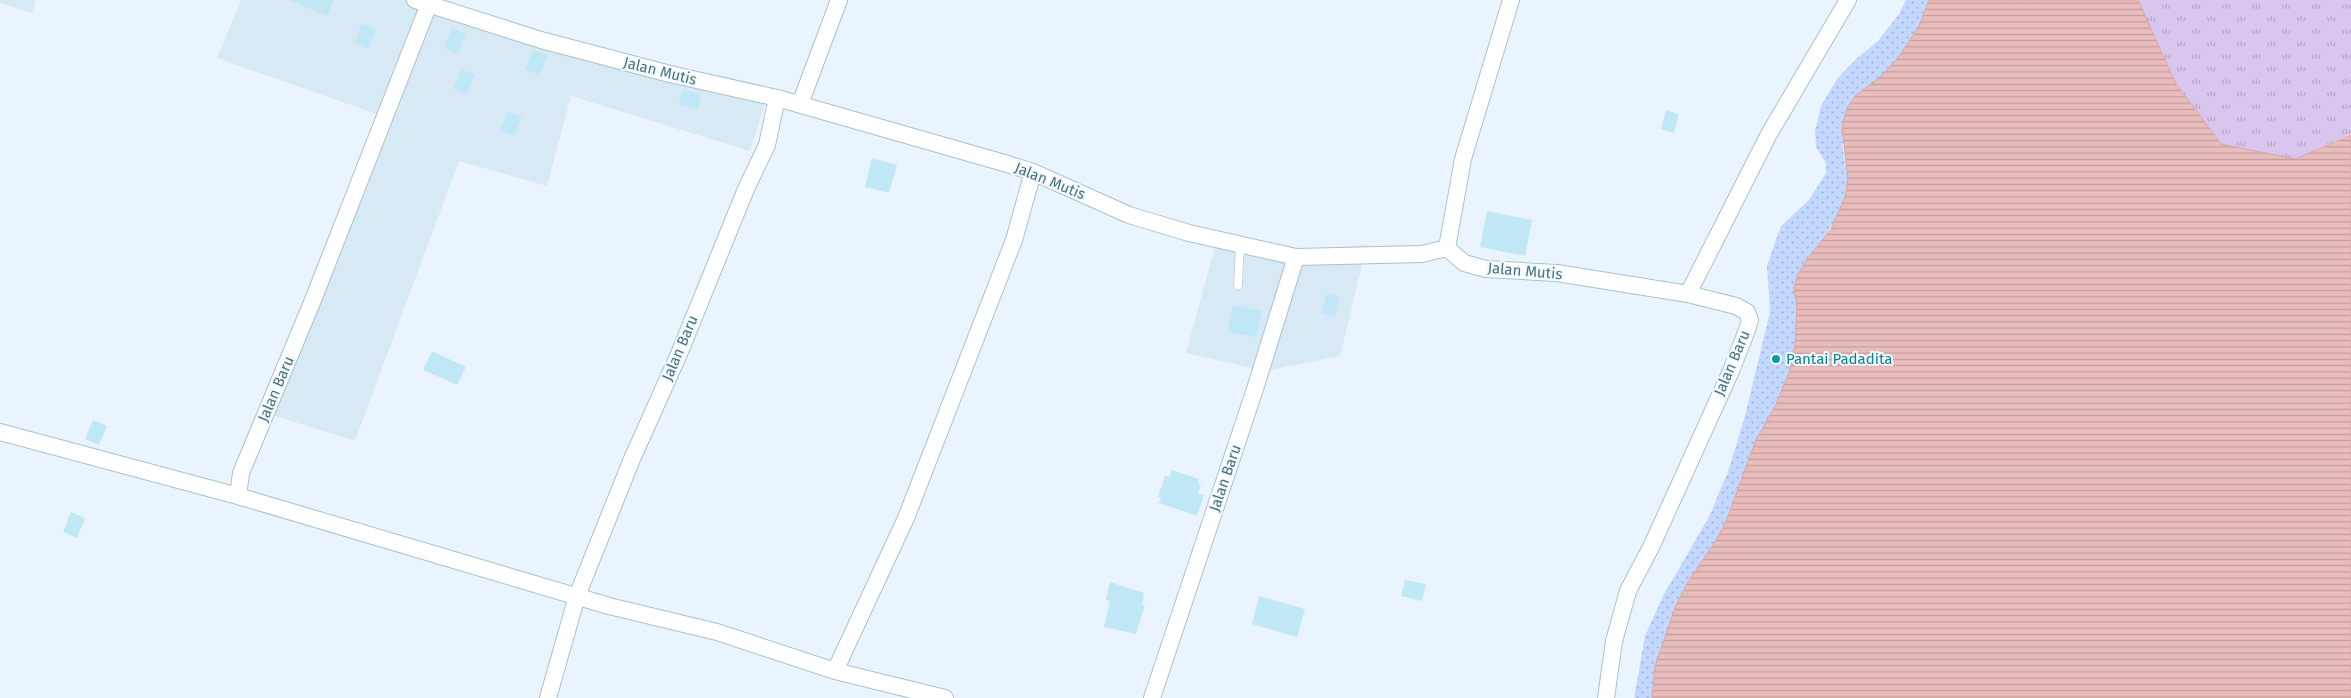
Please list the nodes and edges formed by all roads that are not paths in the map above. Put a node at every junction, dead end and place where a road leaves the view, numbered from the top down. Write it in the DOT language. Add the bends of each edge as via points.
graph roads {
  1 [pos="839,0"];
  2 [pos="1511,0"];
  3 [pos="1848,0"];
  4 [pos="422,2"];
  5 [pos="777,98"];
  6 [pos="800,104"];
  7 [pos="1033,172"];
  8 [pos="1240,245"];
  9 [pos="1447,248"];
  10 [pos="1296,257"];
  11 [pos="1238,285"];
  12 [pos="1688,294"];
  13 [pos="0,432"];
  14 [pos="238,496"];
  15 [pos="577,596"];
  16 [pos="835,671"];
  17 [pos="548,698"];
  18 [pos="945,698"];
  19 [pos="1152,698"];
  20 [pos="1606,698"];
  1 -- 6 [label="street"];
  2 -- 9 [label="street" via="1463,158"];
  3 -- 12 [label="street" via="1769,134"];
  4 -- 5 [label="street, Jalan Mutis" via="550,42"];
  4 -- 14 [label="street, Jalan Baru" via="313,300 242,473"];
  5 -- 6 [label="street, Jalan Mutis"];
  5 -- 15 [label="street, Jalan Baru" via="767,145 632,459"];
  6 -- 7 [label="street, Jalan Mutis"];
  7 -- 8 [label="street, Jalan Mutis" via="1129,215"];
  7 -- 16 [label="street" via="1014,240 906,518"];
  8 -- 10 [label="street, Jalan Mutis"];
  8 -- 11 [label="lane"];
  9 -- 10 [label="street, Jalan Mutis" via="1422,254"];
  9 -- 12 [label="street, Jalan Mutis" via="1464,263 1486,269 1557,273"];
  10 -- 19 [label="street, Jalan Baru"];
  12 -- 20 [label="street, Jalan Baru" via="1743,309 1750,320 1731,371 1628,591 1614,641"];
  13 -- 14 [label="street"];
  14 -- 15 [label="street"];
  15 -- 16 [label="street" via="717,632"];
  15 -- 17 [label="street, Jalan Baru"];
  16 -- 18 [label="street"];
}
